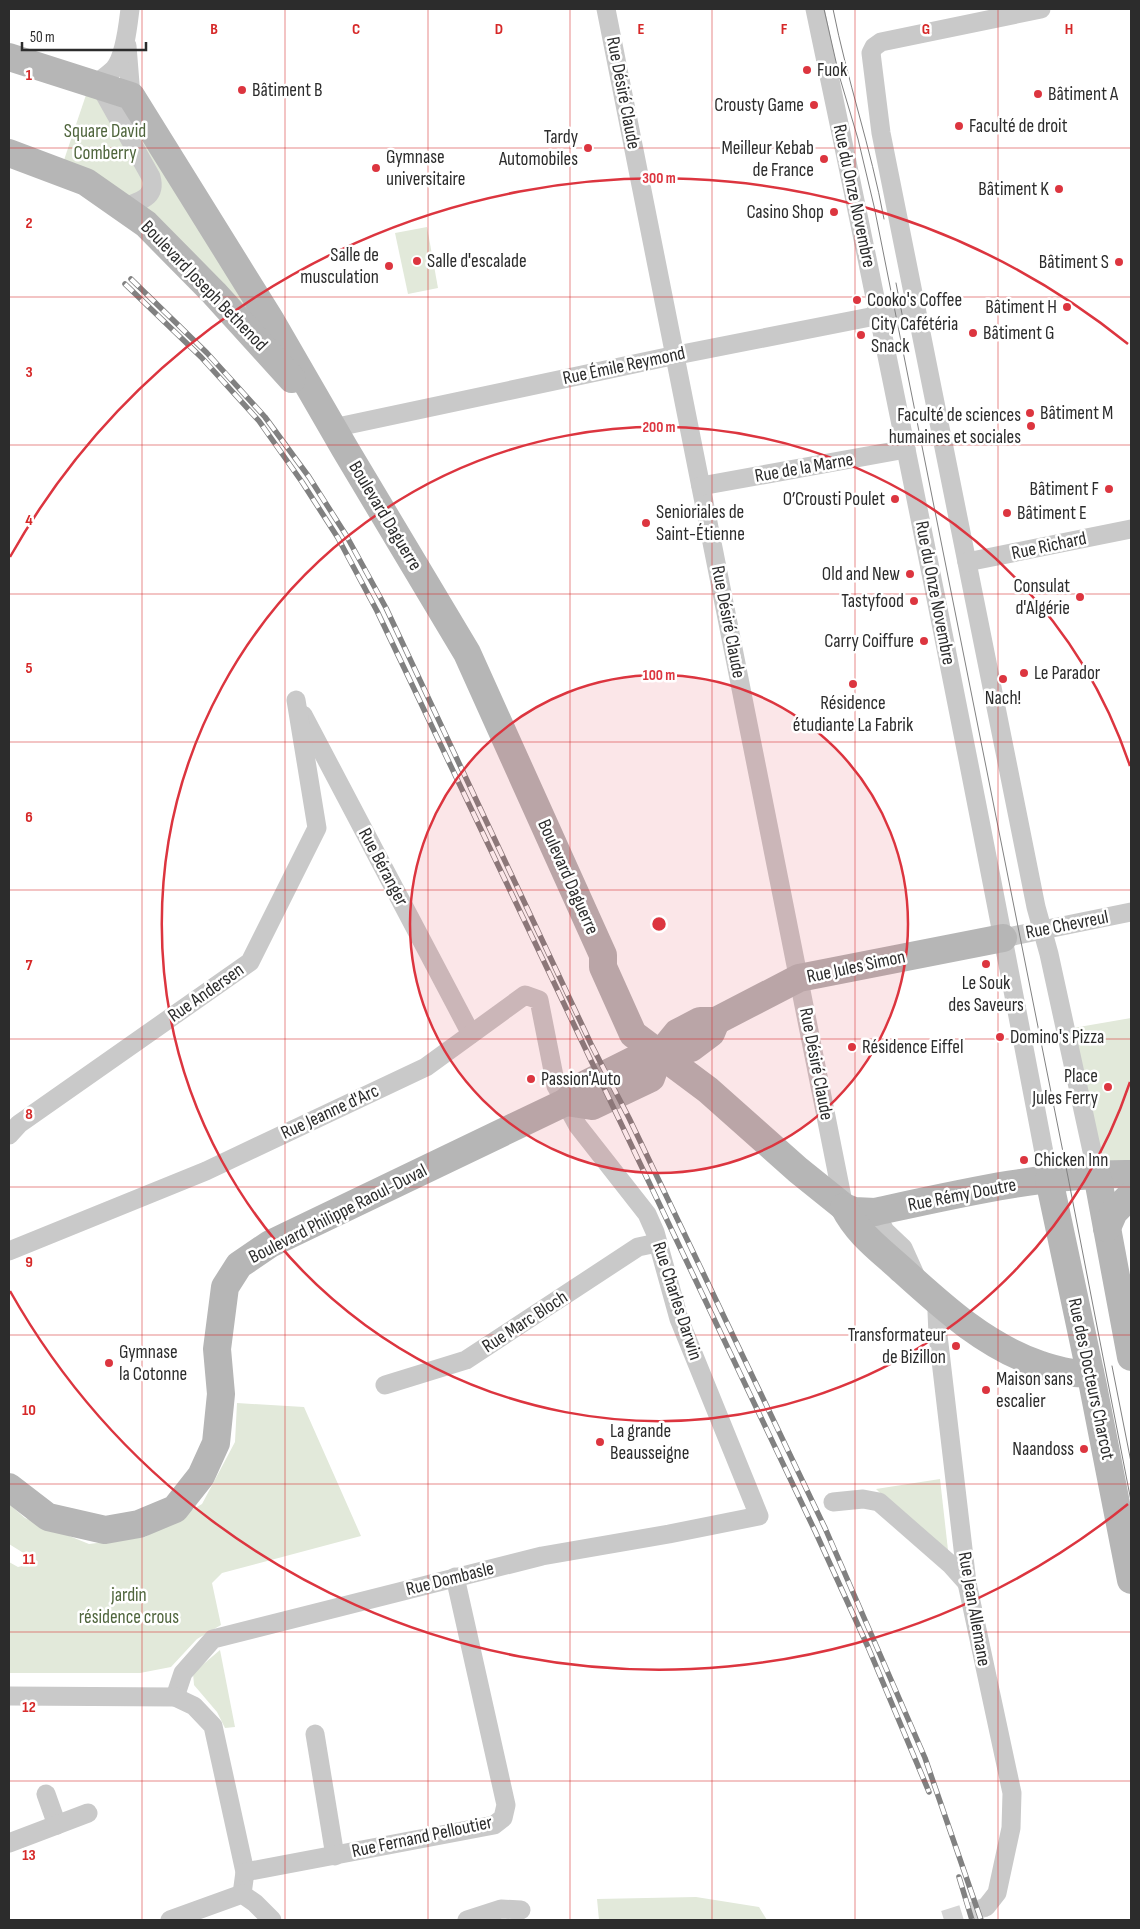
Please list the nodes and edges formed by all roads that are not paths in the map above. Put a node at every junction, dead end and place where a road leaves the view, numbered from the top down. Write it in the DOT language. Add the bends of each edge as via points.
graph roads {
  1 [pos="130,9"];
  2 [pos="606,9"];
  3 [pos="815,9"];
  4 [pos="1041,9"];
  5 [pos="955,18"];
  6 [pos="127,32"];
  7 [pos="9,57"];
  8 [pos="98,85"];
  9 [pos="131,96"];
  10 [pos="9,153"];
  11 [pos="123,208"];
  12 [pos="916,308"];
  13 [pos="880,315"];
  14 [pos="271,321"];
  15 [pos="675,355"];
  16 [pos="274,359"];
  17 [pos="330,423"];
  18 [pos="906,449"];
  19 [pos="701,486"];
  20 [pos="1131,530"];
  21 [pos="967,562"];
  22 [pos="296,700"];
  23 [pos="1131,912"];
  24 [pos="1041,931"];
  25 [pos="1003,938"];
  26 [pos="799,978"];
  27 [pos="471,1034"];
  28 [pos="659,1055"];
  29 [pos="566,1102"];
  30 [pos="9,1135"];
  31 [pos="1097,1174"];
  32 [pos="1131,1174"];
  33 [pos="1049,1179"];
  34 [pos="1131,1195"];
  35 [pos="844,1207"];
  36 [pos="875,1212"];
  37 [pos="1107,1228"];
  38 [pos="657,1243"];
  39 [pos="9,1252"];
  40 [pos="920,1287"];
  41 [pos="941,1305"];
  42 [pos="1131,1357"];
  43 [pos="1090,1373"];
  44 [pos="385,1385"];
  45 [pos="9,1488"];
  46 [pos="833,1502"];
  47 [pos="759,1516"];
  48 [pos="454,1577"];
  49 [pos="1131,1580"];
  50 [pos="967,1583"];
  51 [pos="9,1696"];
  52 [pos="175,1697"];
  53 [pos="315,1734"];
  54 [pos="46,1794"];
  55 [pos="88,1814"];
  56 [pos="57,1824"];
  57 [pos="9,1843"];
  58 [pos="335,1856"];
  59 [pos="245,1872"];
  60 [pos="242,1894"];
  61 [pos="986,1907"];
  62 [pos="521,1910"];
  63 [pos="170,1920"];
  64 [pos="272,1920"];
  65 [pos="467,1920"];
  1 -- 6 [label="street"];
  2 -- 15 [label="street, Rue Désiré Claude"];
  3 -- 13 [label="street, Rue du Onze Novembre"];
  4 -- 5 [label="street"];
  5 -- 12 [label="street, Rue du Onze Novembre" via="880,42 871,53 881,132"];
  6 -- 8 [label="street" via="115,68"];
  6 -- 9 [label="street"];
  7 -- 8 [label="main road"];
  8 -- 9 [label="main road"];
  8 -- 11 [label="street" via="153,185 143,200"];
  9 -- 14 [label="main road, Boulevard Daguerre"];
  10 -- 11 [label="main road, Boulevard Joseph Bethenod" via="86,182"];
  11 -- 16 [label="main road, Boulevard Joseph Bethenod" via="146,224"];
  12 -- 13 [label="street, Rue Émile Reymond"];
  12 -- 21 [label="street, Rue du Onze Novembre"];
  13 -- 15 [label="street, Rue Émile Reymond"];
  13 -- 18 [label="street, Rue du Onze Novembre"];
  14 -- 16 [label="main road"];
  14 -- 17 [label="main road, Boulevard Daguerre"];
  15 -- 17 [label="street, Rue Émile Reymond"];
  15 -- 19 [label="street, Rue Désiré Claude"];
  16 -- 17 [label="main road, Boulevard Joseph Bethenod"];
  17 -- 28 [label="main road, Boulevard Daguerre" via="467,653 603,956 603,967 633,1034"];
  18 -- 19 [label="street, Rue de la Marne"];
  18 -- 25 [label="street, Rue du Onze Novembre"];
  19 -- 26 [label="street, Rue Désiré Claude"];
  20 -- 21 [label="street, Rue Richard"];
  21 -- 24 [label="street, Rue du Onze Novembre"];
  22 -- 27 [label="street, Rue Béranger"];
  22 -- 30 [label="street, Rue Andersen" via="317,828 250,962 19,1124"];
  23 -- 24 [label="street, Rue Chevreul"];
  24 -- 25 [label="street, Rue Chevreul"];
  24 -- 31 [label="street, Rue du Onze Novembre" via="1049,954"];
  25 -- 26 [label="main road, Rue Jules Simon"];
  25 -- 33 [label="street, Rue du Onze Novembre"];
  26 -- 28 [label="main road, Rue Jules Simon" via="716,1021 700,1021 677,1033"];
  26 -- 35 [label="street, Rue Désiré Claude"];
  27 -- 29 [label="street, Rue Jeanne d'Arc" via="525,995 539,1000 556,1086"];
  27 -- 39 [label="street, Rue Jeanne d'Arc" via="426,1067 206,1171"];
  28 -- 29 [label="main road" via="651,1078 592,1106"];
  28 -- 35 [label="main road, Boulevard Daguerre" via="708,1090"];
  29 -- 38 [label="street, Rue Charles Darwin" via="578,1126 647,1214"];
  29 -- 45 [label="main road, Boulevard Philippe Raoul-Duval" via="270,1244 239,1265 225,1287 220,1322 217,1349 222,1394 216,1443 201,1476 175,1509 139,1524 105,1530 48,1516"];
  31 -- 32 [label="main road, Rue Rémy Doutre"];
  31 -- 33 [label="main road, Rue Rémy Doutre"];
  31 -- 37 [label="main road"];
  33 -- 36 [label="main road, Rue Rémy Doutre"];
  33 -- 43 [label="main road, Rue des Docteurs Charcot"];
  34 -- 37 [label="main road" via="1114,1212"];
  35 -- 36 [label="main road, Boulevard Daguerre"];
  35 -- 40 [label="main road, Boulevard Daguerre" via="858,1231"];
  36 -- 40 [label="street, Boulevard Daguerre" via="885,1231 903,1248"];
  37 -- 42 [label="main road"];
  38 -- 44 [label="street, Rue Marc Bloch" via="638,1248 466,1360"];
  38 -- 47 [label="street, Rue Charles Darwin" via="679,1319"];
  40 -- 41 [label="main road, Boulevard Daguerre"];
  41 -- 43 [label="main road, Boulevard Daguerre" via="964,1324 1022,1358 1076,1374"];
  41 -- 50 [label="street, Rue Jean Allemane" via="937,1312 938,1335"];
  43 -- 49 [label="main road, Rue des Docteurs Charcot"];
  46 -- 50 [label="street" via="863,1498 879,1502"];
  47 -- 48 [label="street, Rue Dombasle" via="542,1556"];
  48 -- 52 [label="street, Rue Dombasle" via="213,1639 183,1673"];
  48 -- 58 [label="street, Rue Fernand Pelloutier" via="506,1805 503,1818 494,1825"];
  50 -- 61 [label="street, Rue Jean Allemane" via="1012,1793 1011,1828 997,1893"];
  51 -- 52 [label="street"];
  52 -- 59 [label="street" via="194,1706 212,1726"];
  53 -- 58 [label="street"];
  54 -- 56 [label="street"];
  55 -- 56 [label="street"];
  56 -- 57 [label="street"];
  58 -- 59 [label="street, Rue Fernand Pelloutier"];
  59 -- 60 [label="street"];
  60 -- 63 [label="street"];
  60 -- 64 [label="street"];
  62 -- 65 [label="street" via="501,1909"];
}
